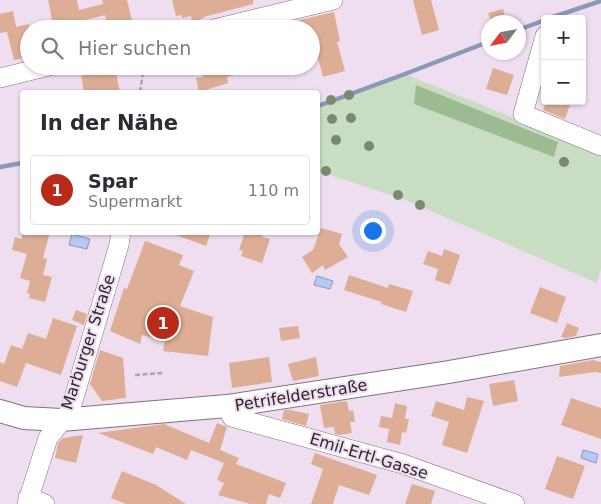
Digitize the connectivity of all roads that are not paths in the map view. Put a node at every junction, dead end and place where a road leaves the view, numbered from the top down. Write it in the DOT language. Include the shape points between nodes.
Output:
graph roads {
  1 [pos="333,0"];
  2 [pos="251,20"];
  3 [pos="541,50"];
  4 [pos="20,73"];
  5 [pos="0,78"];
  6 [pos="601,146"];
  7 [pos="121,235"];
  8 [pos="601,345"];
  9 [pos="227,406"];
  10 [pos="0,411"];
  11 [pos="61,420"];
  12 [pos="33,502"];
  13 [pos="515,504"];
  1 -- 2 [label="street"];
  3 -- 6 [label="street" via="523,114"];
  4 -- 5 [label="street"];
  7 -- 11 [label="street, Marburger Straße" via="70,411"];
  8 -- 9 [label="main road, Petrifelderstraße"];
  9 -- 11 [label="main road, Petrifelderstraße"];
  9 -- 13 [label="street, Emil-Ertl-Gasse" via="232,417 403,464"];
  10 -- 11 [label="main road, Petrifelderstraße" via="24,418"];
  11 -- 12 [label="street, Marburger Straße" via="48,438"];
}
